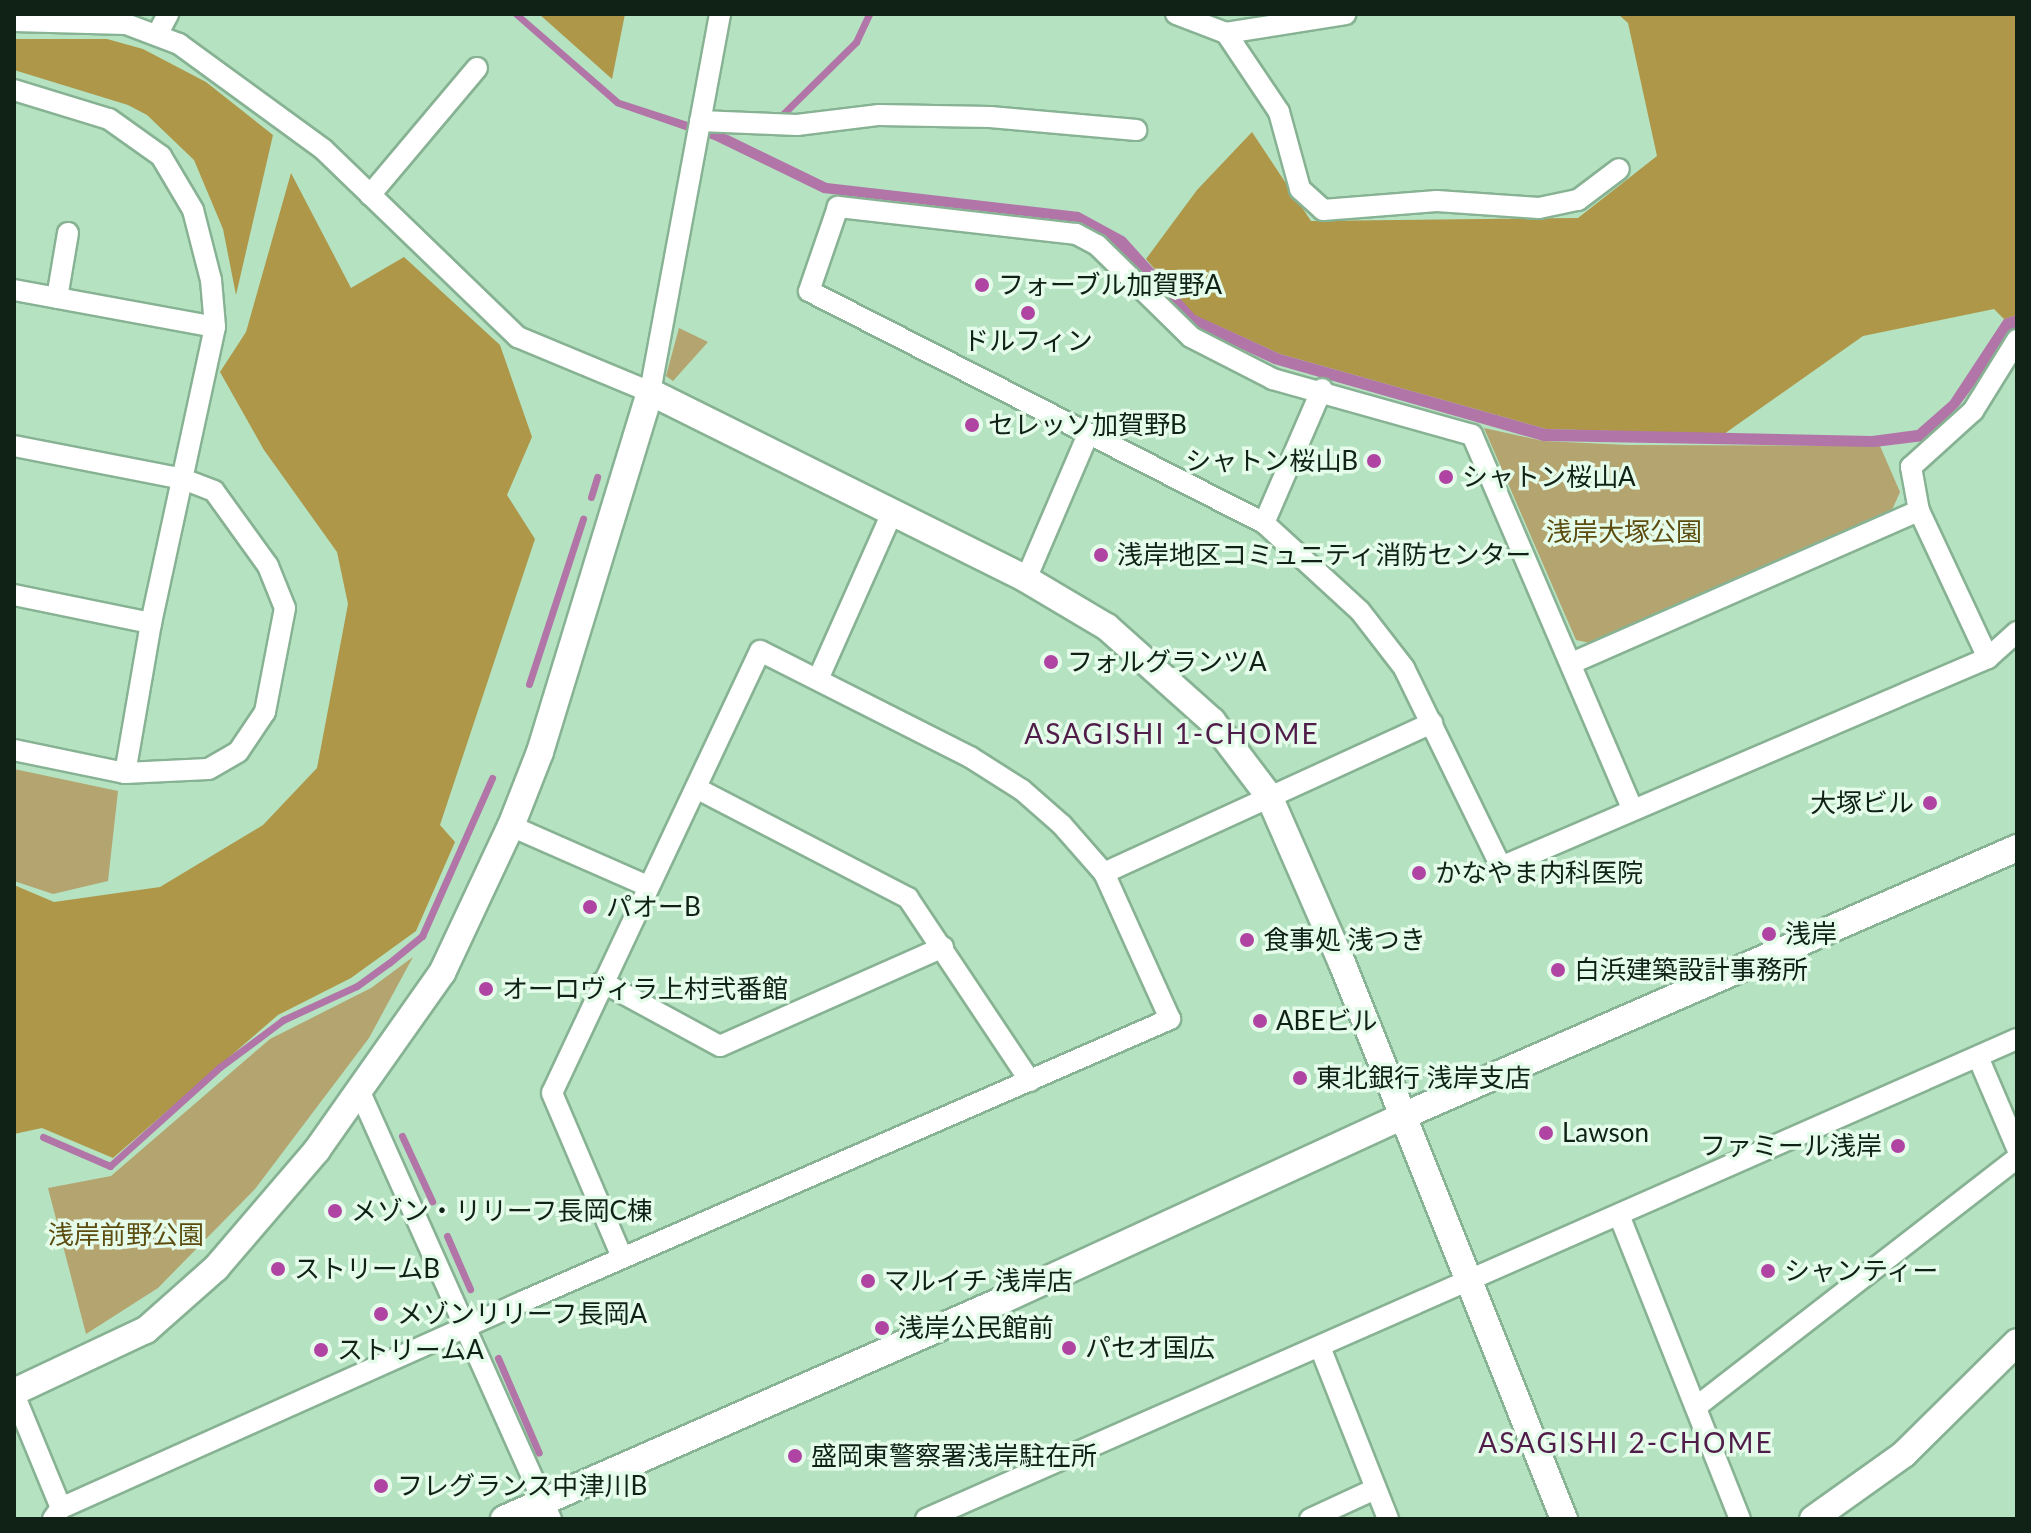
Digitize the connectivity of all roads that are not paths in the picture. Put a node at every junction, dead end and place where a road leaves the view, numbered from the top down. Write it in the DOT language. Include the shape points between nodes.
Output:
graph roads {
  1 [pos="168,14"];
  2 [pos="720,14"];
  3 [pos="1176,14"];
  4 [pos="1346,14"];
  5 [pos="1294,19"];
  6 [pos="14,21"];
  7 [pos="1226,33"];
  8 [pos="157,35"];
  9 [pos="477,68"];
  10 [pos="14,90"];
  11 [pos="700,121"];
  12 [pos="1136,130"];
  13 [pos="1619,169"];
  14 [pos="370,195"];
  15 [pos="68,233"];
  16 [pos="14,290"];
  17 [pos="57,298"];
  18 [pos="215,327"];
  19 [pos="2017,340"];
  20 [pos="1322,389"];
  21 [pos="650,392"];
  22 [pos="1088,434"];
  23 [pos="14,446"];
  24 [pos="183,479"];
  25 [pos="1919,511"];
  26 [pos="892,513"];
  27 [pos="1264,523"];
  28 [pos="1026,579"];
  29 [pos="14,595"];
  30 [pos="151,623"];
  31 [pos="2017,632"];
  32 [pos="1988,658"];
  33 [pos="1572,663"];
  34 [pos="819,677"];
  35 [pos="1432,723"];
  36 [pos="14,750"];
  37 [pos="125,773"];
  38 [pos="696,788"];
  39 [pos="1269,796"];
  40 [pos="1632,808"];
  41 [pos="511,826"];
  42 [pos="2017,848"];
  43 [pos="1104,873"];
  44 [pos="648,886"];
  45 [pos="943,947"];
  46 [pos="602,982"];
  47 [pos="2017,1039"];
  48 [pos="1978,1057"];
  49 [pos="1030,1081"];
  50 [pos="359,1090"];
  51 [pos="1403,1116"];
  52 [pos="2017,1148"];
  53 [pos="2017,1158"];
  54 [pos="1619,1215"];
  55 [pos="622,1257"];
  56 [pos="1470,1280"];
  57 [pos="464,1327"];
  58 [pos="2017,1342"];
  59 [pos="1320,1347"];
  60 [pos="14,1393"];
  61 [pos="1696,1407"];
  62 [pos="1375,1489"];
  63 [pos="547,1510"];
  64 [pos="57,1514"];
  65 [pos="504,1519"];
  66 [pos="926,1519"];
  67 [pos="1310,1519"];
  68 [pos="1388,1519"];
  69 [pos="1564,1519"];
  70 [pos="1740,1519"];
  71 [pos="1813,1519"];
  1 -- 8 [label="street"];
  2 -- 11 [label="street"];
  3 -- 7 [label="street"];
  4 -- 5 [label="street"];
  5 -- 7 [label="street"];
  6 -- 8 [label="street" via="78,19 126,24"];
  7 -- 13 [label="street" via="1279,112 1300,189 1323,210 1437,201 1539,208 1578,200"];
  8 -- 14 [label="street" via="179,44 289,121"];
  9 -- 14 [label="street"];
  10 -- 18 [label="street" via="109,119 161,156 193,210 211,280"];
  11 -- 12 [label="street" via="797,125 879,115 990,117"];
  11 -- 21 [label="street"];
  14 -- 21 [label="street" via="518,337"];
  15 -- 17 [label="street"];
  16 -- 17 [label="street"];
  17 -- 18 [label="street"];
  18 -- 24 [label="street"];
  19 -- 25 [label="street" via="1973,411 1911,467"];
  20 -- 22 [label="street" via="1273,379 1191,337 1097,245 1076,234 838,207 809,291"];
  20 -- 27 [label="street"];
  20 -- 33 [label="street" via="1472,435"];
  21 -- 26 [label="street"];
  21 -- 41 [label="street" via="560,690"];
  22 -- 27 [label="street"];
  22 -- 28 [label="street"];
  23 -- 24 [label="street"];
  24 -- 30 [label="street"];
  24 -- 37 [label="street" via="214,491 268,566 285,608 265,712 238,752 208,769"];
  25 -- 32 [label="street"];
  25 -- 33 [label="street"];
  26 -- 28 [label="street"];
  26 -- 34 [label="street"];
  27 -- 35 [label="street" via="1360,611 1404,668"];
  28 -- 39 [label="street" via="1107,627 1161,672 1212,721"];
  29 -- 30 [label="street"];
  30 -- 37 [label="street"];
  31 -- 32 [label="street"];
  32 -- 40 [label="street"];
  33 -- 40 [label="street"];
  34 -- 38 [label="street" via="760,651"];
  34 -- 43 [label="street" via="1022,790"];
  35 -- 39 [label="street"];
  35 -- 40 [label="street" via="1501,867"];
  36 -- 37 [label="street"];
  38 -- 44 [label="street"];
  38 -- 45 [label="street" via="908,898"];
  39 -- 43 [label="street"];
  39 -- 51 [label="street"];
  41 -- 44 [label="street"];
  41 -- 50 [label="street" via="442,973"];
  42 -- 51 [label="street"];
  43 -- 49 [label="street" via="1170,1019"];
  44 -- 46 [label="street"];
  45 -- 46 [label="street" via="720,1046"];
  45 -- 49 [label="street"];
  46 -- 55 [label="street" via="552,1093"];
  47 -- 48 [label="street"];
  48 -- 52 [label="street"];
  48 -- 54 [label="street"];
  49 -- 55 [label="street"];
  50 -- 57 [label="street"];
  50 -- 60 [label="street" via="317,1150 216,1268 177,1304 146,1330 106,1352"];
  51 -- 56 [label="street"];
  51 -- 63 [label="street"];
  53 -- 61 [label="street"];
  54 -- 56 [label="street"];
  54 -- 61 [label="street"];
  55 -- 57 [label="street"];
  56 -- 59 [label="street"];
  56 -- 69 [label="street"];
  57 -- 63 [label="street"];
  57 -- 64 [label="street"];
  58 -- 71 [label="street" via="1904,1454"];
  59 -- 62 [label="street"];
  59 -- 66 [label="street"];
  60 -- 64 [label="street"];
  61 -- 70 [label="street"];
  62 -- 67 [label="street"];
  62 -- 68 [label="street"];
  63 -- 65 [label="street"];
}
